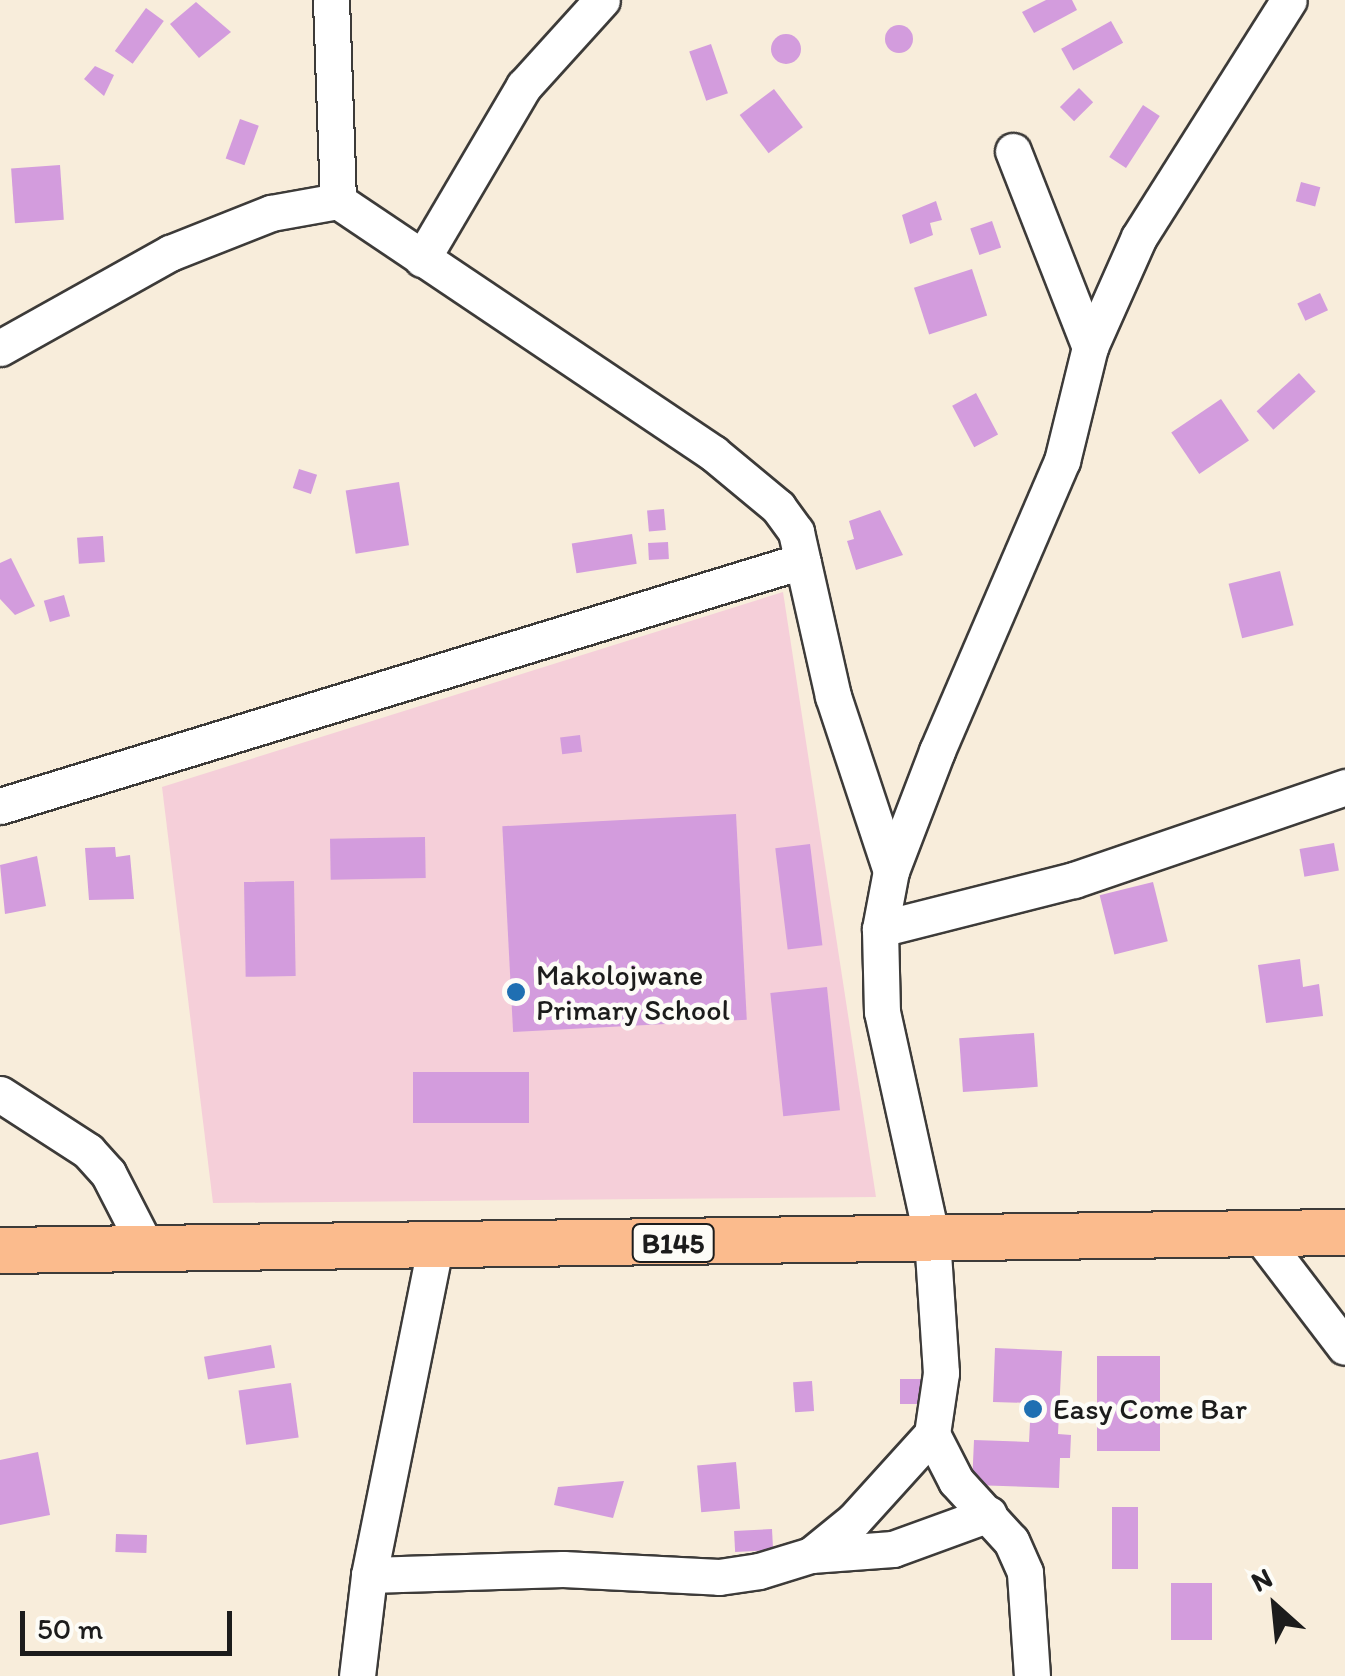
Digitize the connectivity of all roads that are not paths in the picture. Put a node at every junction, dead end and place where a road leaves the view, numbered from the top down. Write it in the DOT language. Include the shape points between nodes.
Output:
graph roads {
  1 [pos="331,0"];
  2 [pos="602,0"];
  3 [pos="1289,0"];
  4 [pos="1013,151"];
  5 [pos="338,201"];
  6 [pos="422,259"];
  7 [pos="1090,347"];
  8 [pos="0,348"];
  9 [pos="802,561"];
  10 [pos="1345,787"];
  11 [pos="0,806"];
  12 [pos="891,871"];
  13 [pos="880,929"];
  14 [pos="0,1094"];
  15 [pos="1345,1232"];
  16 [pos="1258,1234"];
  17 [pos="932,1239"];
  18 [pos="435,1247"];
  19 [pos="147,1248"];
  20 [pos="0,1250"];
  21 [pos="1345,1346"];
  22 [pos="932,1434"];
  23 [pos="989,1514"];
  24 [pos="810,1555"];
  25 [pos="369,1576"];
  26 [pos="356,1676"];
  27 [pos="1032,1676"];
  1 -- 5 [label="street"];
  2 -- 6 [label="street" via="524,86"];
  3 -- 7 [label="street" via="1149,220"];
  4 -- 7 [label="street"];
  5 -- 6 [label="street"];
  5 -- 8 [label="street" via="271,213 170,252"];
  6 -- 9 [label="street" via="713,453 778,506 796,532"];
  7 -- 12 [label="street" via="1062,461"];
  9 -- 11 [label="street"];
  9 -- 12 [label="street" via="838,713"];
  10 -- 13 [label="street" via="1074,880"];
  12 -- 13 [label="street"];
  13 -- 17 [label="street" via="882,1012"];
  14 -- 19 [label="street" via="88,1151 108,1173"];
  15 -- 16 [label="main road, B145"];
  16 -- 17 [label="main road, B145"];
  16 -- 21 [label="street"];
  17 -- 18 [label="main road, B145"];
  17 -- 22 [label="street" via="941,1372"];
  18 -- 19 [label="main road, B145"];
  18 -- 25 [label="street"];
  19 -- 20 [label="main road, B145"];
  22 -- 23 [label="street" via="956,1481"];
  22 -- 24 [label="street" via="854,1520"];
  23 -- 24 [label="street" via="893,1548"];
  23 -- 27 [label="street" via="1025,1572"];
  24 -- 25 [label="street" via="719,1577 563,1569"];
  25 -- 26 [label="street"];
}
